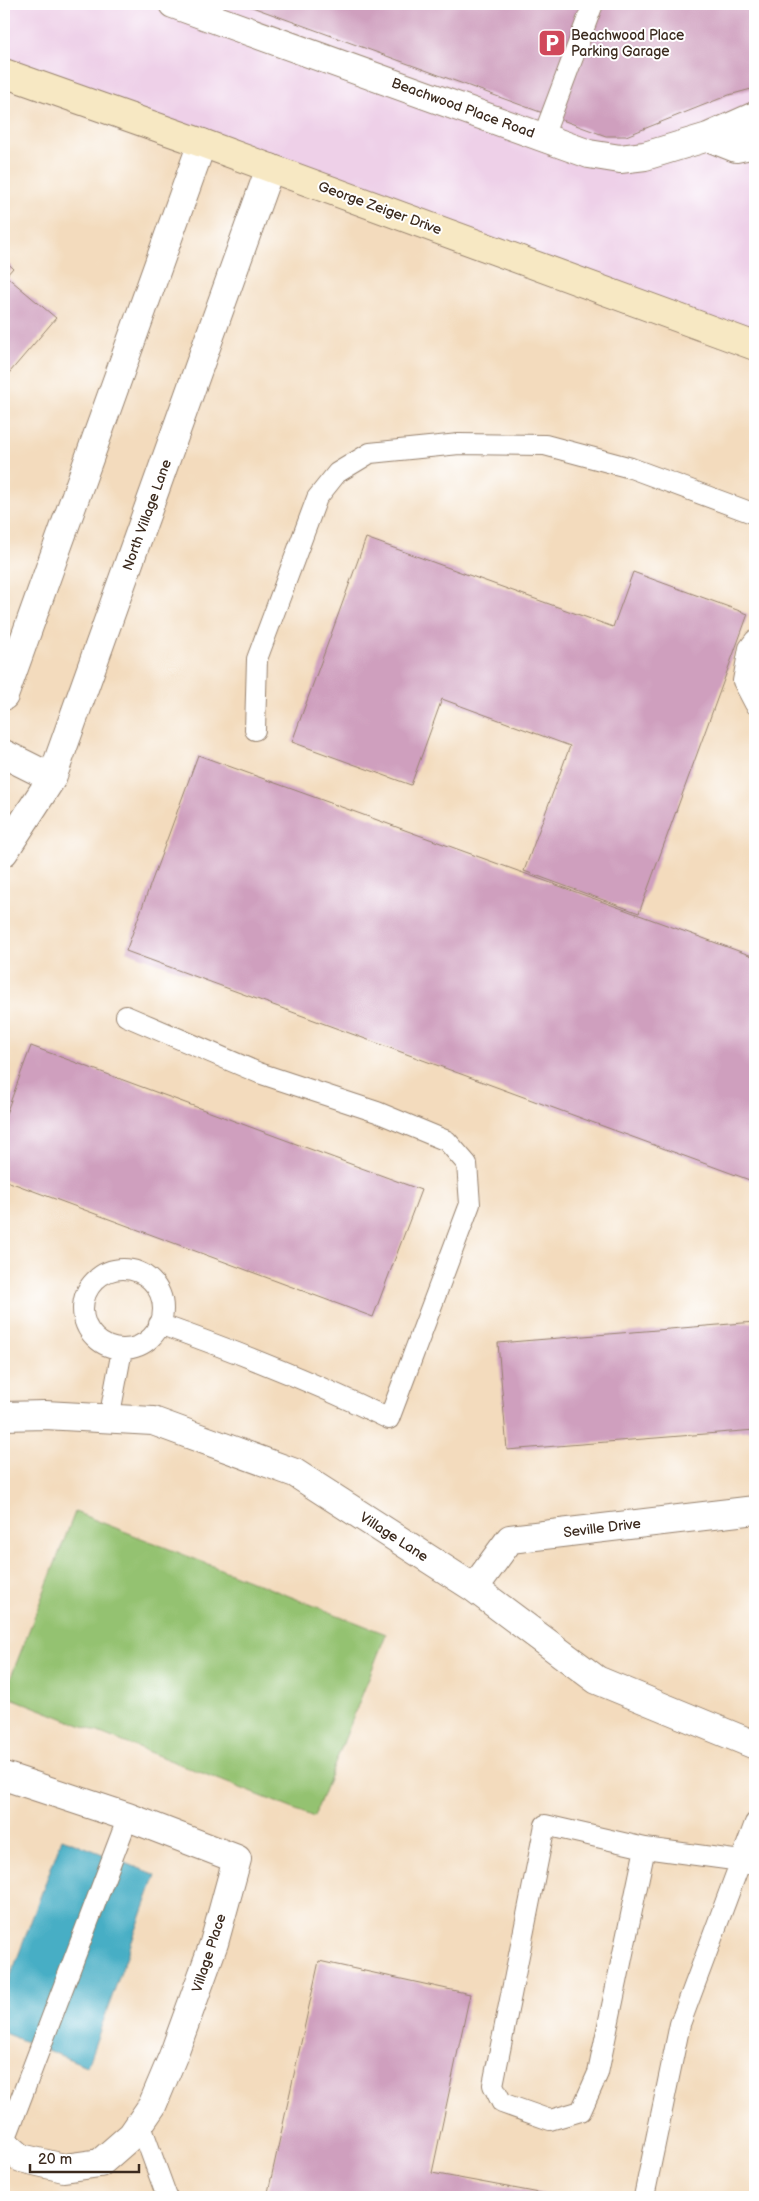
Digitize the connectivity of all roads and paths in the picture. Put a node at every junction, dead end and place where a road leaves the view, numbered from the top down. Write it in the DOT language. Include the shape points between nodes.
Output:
graph roads {
  1 [pos="173,4"];
  2 [pos="593,4"];
  3 [pos="4,73"];
  4 [pos="755,116"];
  5 [pos="544,137"];
  6 [pos="708,138"];
  7 [pos="202,143"];
  8 [pos="755,144"];
  9 [pos="270,168"];
  10 [pos="755,346"];
  11 [pos="755,514"];
  12 [pos="755,640"];
  13 [pos="4,696"];
  14 [pos="755,704"];
  15 [pos="255,730"];
  16 [pos="4,754"];
  17 [pos="52,778"];
  18 [pos="4,852"];
  19 [pos="126,1016"];
  20 [pos="159,1324"];
  21 [pos="122,1350"];
  22 [pos="4,1416"];
  23 [pos="109,1419"];
  24 [pos="755,1510"];
  25 [pos="474,1588"];
  26 [pos="755,1745"];
  27 [pos="4,1776"];
  28 [pos="128,1816"];
  29 [pos="755,1823"];
  30 [pos="645,1848"];
  31 [pos="748,1863"];
  32 [pos="140,2123"];
  33 [pos="4,2143"];
  34 [pos="167,2197"];
  35 [pos="644,2197"];
  1 -- 5 [label="street, Beachwood Place Road"];
  2 -- 5 [label="lane"];
  3 -- 7 [label="street, George Zeiger Drive"];
  4 -- 6 [label="street, Beachwood Place Road"];
  5 -- 6 [label="street, Beachwood Place Road" via="590,154 620,159 645,156"];
  6 -- 8 [label="street" via="736,148"];
  7 -- 9 [label="street, George Zeiger Drive"];
  7 -- 13 [label="street"];
  9 -- 10 [label="street, George Zeiger Drive"];
  9 -- 17 [label="street, North Village Lane"];
  11 -- 15 [label="lane" via="631,468 545,445 459,444 370,453 337,474 317,498 257,659"];
  12 -- 14 [label="lane" via="749,648 743,681"];
  16 -- 17 [label="street"];
  17 -- 18 [label="street, North Village Lane"];
  19 -- 20 [label="lane" via="259,1073 377,1112 447,1141 467,1164 470,1204 389,1419 329,1389"];
  20 -- 21 [label="lane" via="155,1335 136,1348"];
  20 -- 21 [label="lane" via="164,1312 162,1296 151,1279 130,1269 109,1271 101,1276 93,1282 84,1299 86,1325 95,1337"];
  21 -- 23 [label="lane"];
  22 -- 23 [label="street, Village Lane"];
  23 -- 25 [label="street, Village Lane" via="153,1422 295,1473"];
  24 -- 25 [label="street, Seville Drive" via="510,1539"];
  25 -- 26 [label="street, Village Lane" via="597,1680"];
  27 -- 28 [label="street, Village Place"];
  28 -- 32 [label="street, Village Place" via="237,1859 214,1943 176,2047 152,2106"];
  28 -- 33 [label="lane"];
  29 -- 31 [label="lane"];
  30 -- 30 [label="lane" via="545,1825 493,2085 502,2104 550,2120 581,2111 598,2073"];
  30 -- 31 [label="lane"];
  31 -- 35 [label="lane" via="680,2024"];
  32 -- 33 [label="street, Village Place" via="132,2135 100,2163 64,2168 21,2158"];
  32 -- 34 [label="lane"];
}
